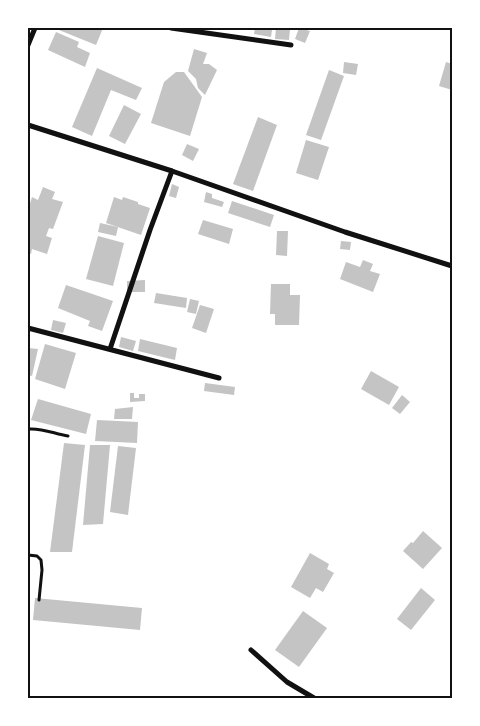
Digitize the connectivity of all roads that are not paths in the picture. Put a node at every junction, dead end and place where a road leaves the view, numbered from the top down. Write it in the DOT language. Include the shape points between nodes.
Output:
graph roads {
  1 [pos="35,28"];
  2 [pos="171,28"];
  3 [pos="28,45"];
  4 [pos="291,45"];
  5 [pos="28,125"];
  6 [pos="172,172"];
  7 [pos="452,266"];
  8 [pos="28,328"];
  9 [pos="110,349"];
  10 [pos="219,378"];
  11 [pos="28,431"];
  12 [pos="68,436"];
  13 [pos="28,555"];
  14 [pos="39,600"];
  15 [pos="251,650"];
  16 [pos="314,698"];
  1 -- 3 [label="street"];
  2 -- 4 [label="street"];
  5 -- 6 [label="street"];
  6 -- 7 [label="street"];
  6 -- 9 [label="street"];
  8 -- 9 [label="street"];
  9 -- 10 [label="street"];
  11 -- 12 [label="lane" via="39,428"];
  13 -- 14 [label="lane" via="41,560"];
  15 -- 16 [label="street" via="287,682"];
}
